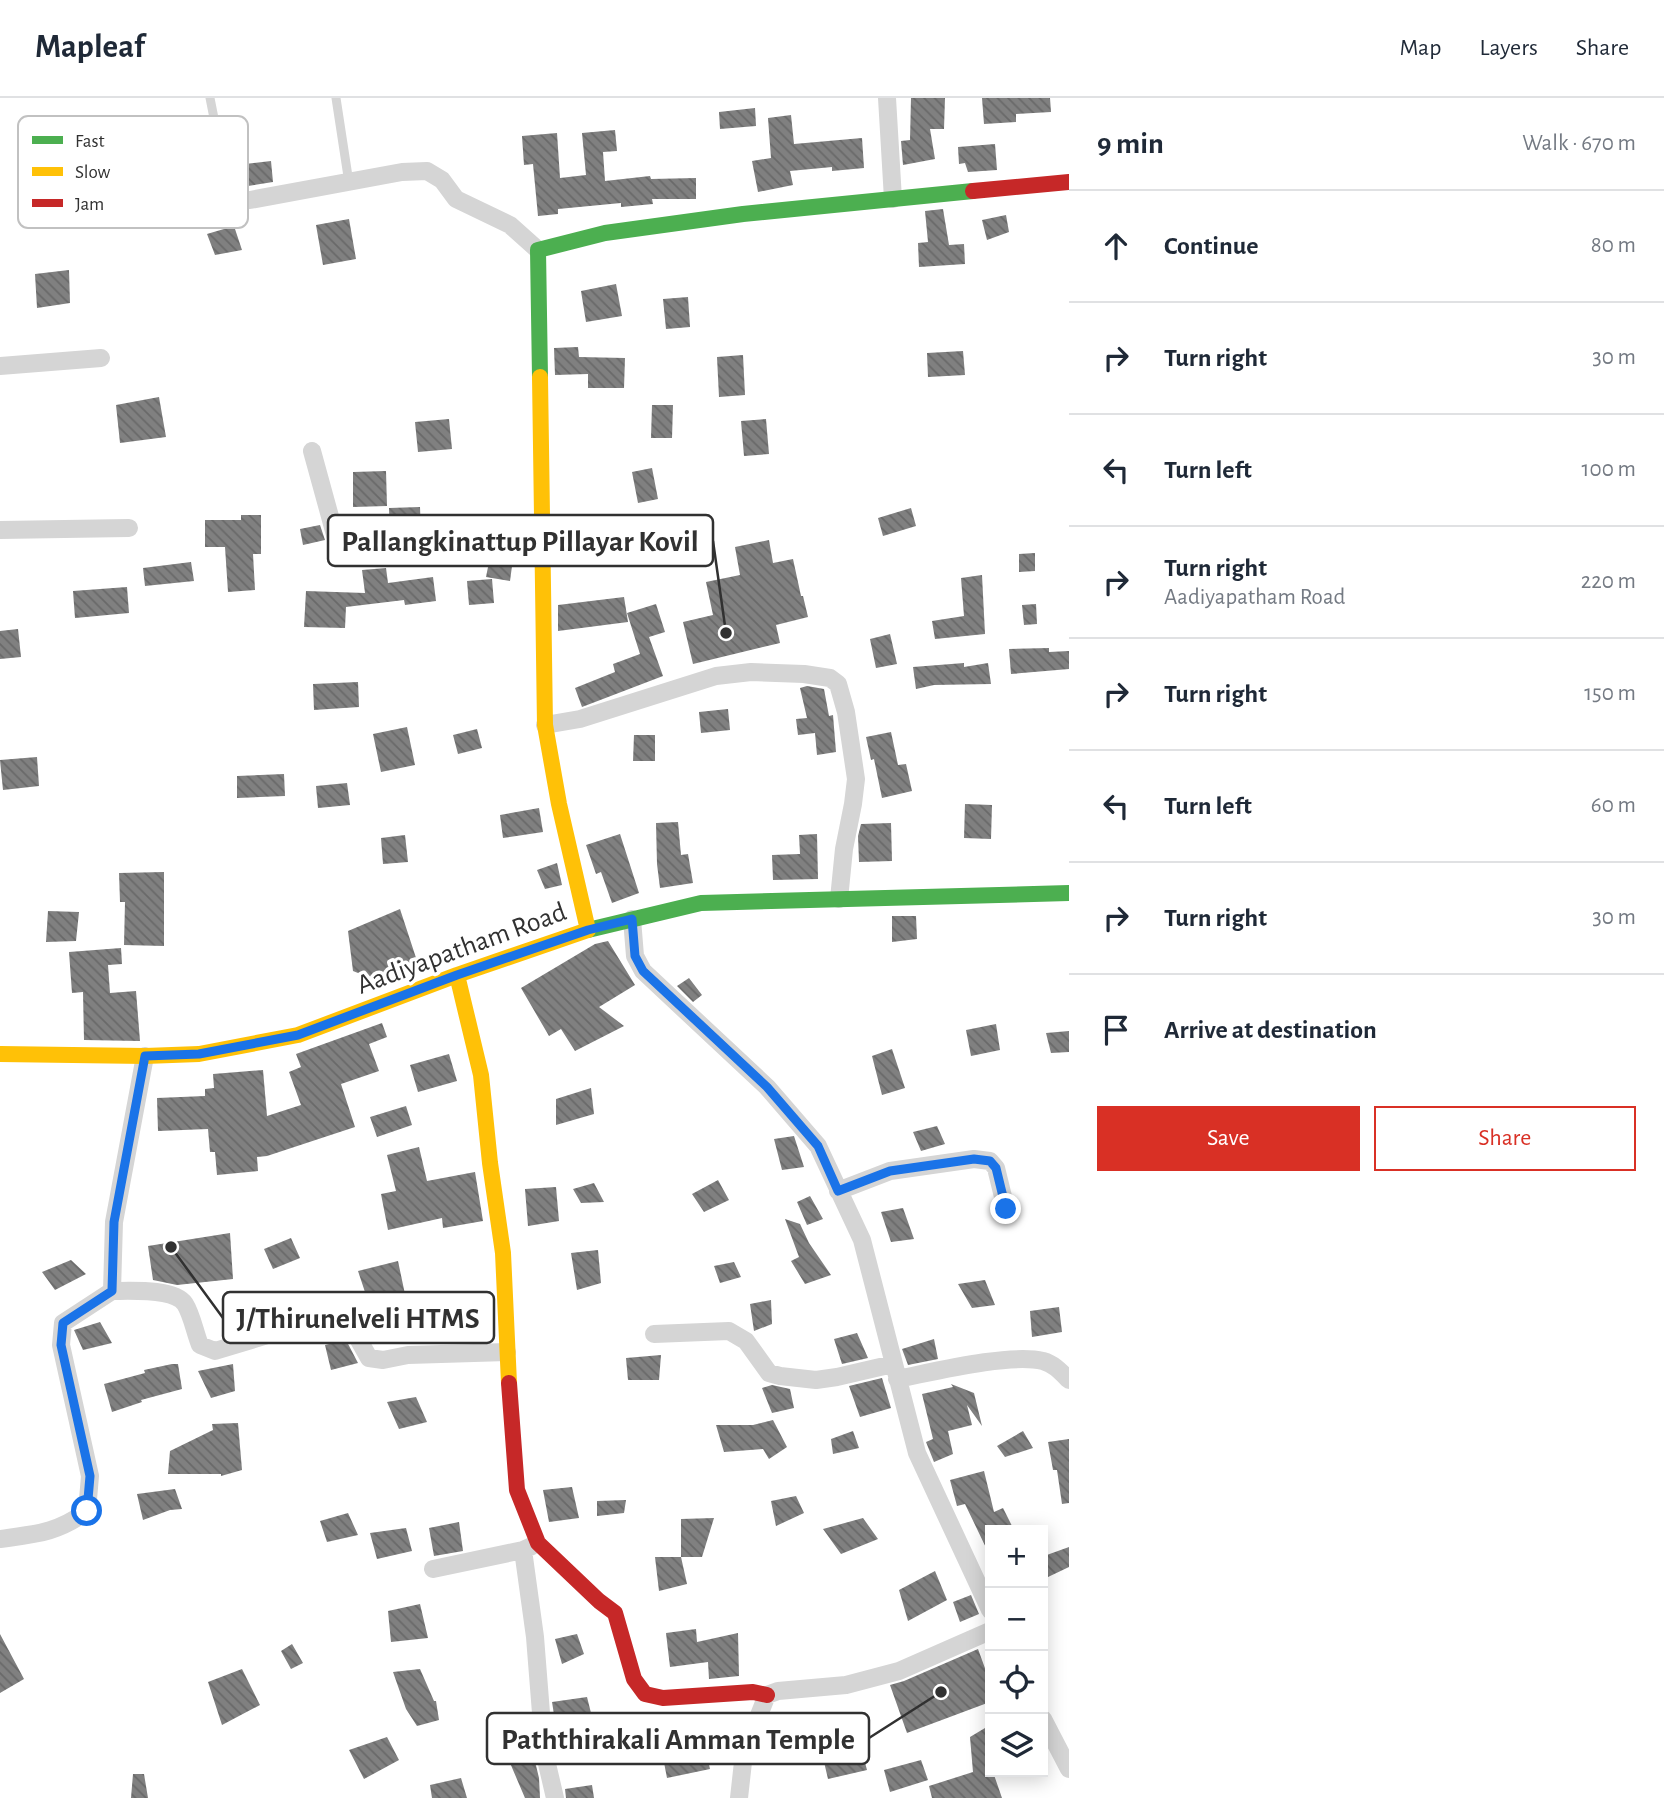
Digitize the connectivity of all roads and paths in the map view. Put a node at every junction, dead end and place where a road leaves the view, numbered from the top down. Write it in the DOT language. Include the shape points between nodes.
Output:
graph roads {
  1 [pos="209,98"];
  2 [pos="336,98"];
  3 [pos="887,98"];
  4 [pos="213,116"];
  5 [pos="1069,182"];
  6 [pos="349,183"];
  7 [pos="248,200"];
  8 [pos="894,200"];
  9 [pos="538,250"];
  10 [pos="101,358"];
  11 [pos="0,366"];
  12 [pos="312,452"];
  13 [pos="129,527"];
  14 [pos="0,530"];
  15 [pos="543,546"];
  16 [pos="545,725"];
  17 [pos="1069,893"];
  18 [pos="839,899"];
  19 [pos="632,919"];
  20 [pos="588,930"];
  21 [pos="457,975"];
  22 [pos="0,1054"];
  23 [pos="145,1056"];
  24 [pos="838,1191"];
  25 [pos="1006,1209"];
  26 [pos="112,1291"];
  27 [pos="654,1334"];
  28 [pos="507,1352"];
  29 [pos="895,1371"];
  30 [pos="1069,1380"];
  31 [pos="0,1539"];
  32 [pos="531,1547"];
  33 [pos="433,1569"];
  34 [pos="985,1599"];
  35 [pos="985,1633"];
  36 [pos="767,1695"];
  37 [pos="1048,1729"];
  38 [pos="1069,1769"];
  39 [pos="555,1798"];
  40 [pos="739,1798"];
  1 -- 4 [label="lane"];
  2 -- 6 [label="lane"];
  3 -- 8 [label="street"];
  5 -- 8 [label="street"];
  6 -- 7 [label="street"];
  6 -- 9 [label="street" via="428,171 442,180 456,199 510,225"];
  8 -- 9 [label="street" via="605,233"];
  9 -- 15 [label="street"];
  10 -- 11 [label="street"];
  12 -- 15 [label="street" via="337,542 372,558"];
  13 -- 14 [label="street"];
  15 -- 16 [label="street"];
  16 -- 18 [label="street" via="580,719 716,676 751,672 830,678 838,684 846,712 856,779"];
  16 -- 20 [label="street"];
  17 -- 18 [label="street, Aadiyapatham Road"];
  18 -- 19 [label="street, Aadiyapatham Road" via="701,903"];
  19 -- 20 [label="street, Aadiyapatham Road"];
  19 -- 24 [label="street" via="635,956 643,971 767,1087 818,1146"];
  20 -- 21 [label="street, Aadiyapatham Road"];
  21 -- 23 [label="street, Aadiyapatham Road" via="298,1035 199,1054"];
  21 -- 28 [label="street" via="481,1075 503,1253"];
  22 -- 23 [label="street, Aadiyapatham Road"];
  23 -- 26 [label="street" via="114,1222"];
  24 -- 25 [label="street" via="890,1171 974,1159 990,1161 996,1168"];
  24 -- 29 [label="street" via="862,1240"];
  26 -- 28 [label="street" via="175,1295 186,1305 200,1345 215,1351 339,1318 351,1326 369,1358"];
  26 -- 31 [label="street" via="63,1323 61,1345 90,1476 87,1511 44,1533"];
  27 -- 29 [label="street" via="729,1331 746,1341 769,1373 780,1376 827,1379"];
  28 -- 32 [label="street" via="517,1490"];
  29 -- 30 [label="street" via="1042,1361"];
  29 -- 34 [label="street" via="917,1452"];
  32 -- 33 [label="street"];
  32 -- 36 [label="street" via="615,1613 634,1679 645,1695"];
  32 -- 39 [label="street" via="544,1751"];
  35 -- 36 [label="street" via="899,1671 846,1685"];
  36 -- 40 [label="street" via="744,1753"];
  37 -- 38 [label="street"];
}
